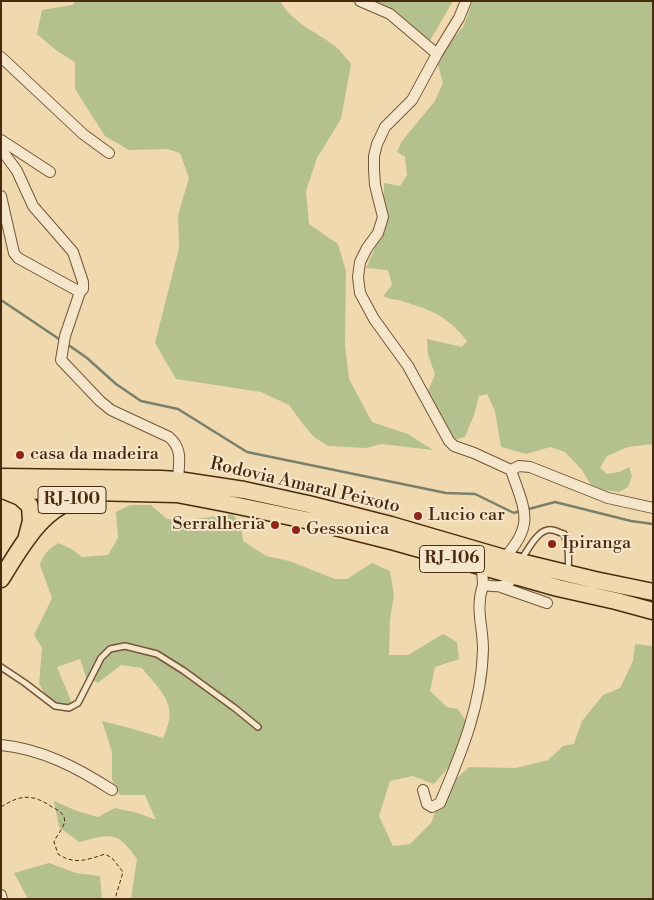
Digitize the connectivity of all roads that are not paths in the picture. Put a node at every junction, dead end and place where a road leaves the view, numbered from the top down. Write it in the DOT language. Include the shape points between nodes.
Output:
graph roads {
  1 [pos="360,1"];
  2 [pos="466,1"];
  3 [pos="437,54"];
  4 [pos="1,57"];
  5 [pos="1,140"];
  6 [pos="1,149"];
  7 [pos="109,153"];
  8 [pos="50,172"];
  9 [pos="1,196"];
  10 [pos="80,292"];
  11 [pos="511,470"];
  12 [pos="178,480"];
  13 [pos="2,486"];
  14 [pos="132,493"];
  15 [pos="653,508"];
  16 [pos="26,538"];
  17 [pos="513,566"];
  18 [pos="482,567"];
  19 [pos="568,574"];
  20 [pos="1,579"];
  21 [pos="483,585"];
  22 [pos="501,587"];
  23 [pos="653,592"];
  24 [pos="547,603"];
  25 [pos="653,611"];
  26 [pos="1,667"];
  27 [pos="258,727"];
  28 [pos="1,745"];
  29 [pos="112,790"];
  30 [pos="423,790"];
  1 -- 3 [label="street" via="390,14"];
  2 -- 3 [label="street"];
  3 -- 11 [label="street" via="412,100 386,127 377,144 375,185 383,218 378,233 360,262 360,293 374,319 408,366 449,441"];
  4 -- 7 [label="street" via="83,134"];
  5 -- 8 [label="street"];
  6 -- 10 [label="street" via="33,206 73,252 83,282"];
  9 -- 10 [label="street" via="14,253 18,258"];
  10 -- 12 [label="street" via="65,336 62,363 111,410 176,443"];
  11 -- 15 [label="street" via="519,466 530,467 608,498"];
  11 -- 17 [label="street" via="525,518 523,533 515,546"];
  12 -- 13 [label="main road, Rodovia Amaral Peixoto / RJ-106"];
  12 -- 17 [label="main road, Rodovia Amaral Peixoto / RJ-106" via="244,490 391,525"];
  13 -- 14 [label="main road, Rodovia Amaral Peixoto / RJ-106"];
  13 -- 16 [label="main road, RJ-100" via="30,506 31,521"];
  14 -- 16 [label="main road, RJ-100" via="70,500 40,522"];
  14 -- 18 [label="main road, Rodovia Amaral Peixoto / RJ-106" via="177,494 279,514"];
  16 -- 20 [label="main road, RJ-100"];
  17 -- 18 [label="main road, Rodovia Amaral Peixoto / RJ-106"];
  17 -- 19 [label="main road, Rodovia Amaral Peixoto / RJ-106"];
  17 -- 19 [label="lane" via="538,535 552,530 564,534 569,554"];
  17 -- 22 [label="street" via="509,583"];
  17 -- 25 [label="main road, Rodovia Amaral Peixoto / RJ-106"];
  18 -- 21 [label="street"];
  19 -- 23 [label="main road, Rodovia Amaral Peixoto / RJ-106"];
  21 -- 22 [label="street"];
  21 -- 30 [label="street" via="478,609 483,649 473,718 440,803 432,807 428,804"];
  22 -- 24 [label="street"];
  26 -- 27 [label="lane" via="55,706 70,708 78,703 101,658 110,649 125,646 157,654"];
  28 -- 29 [label="street" via="22,747 52,757 85,772"];
}
